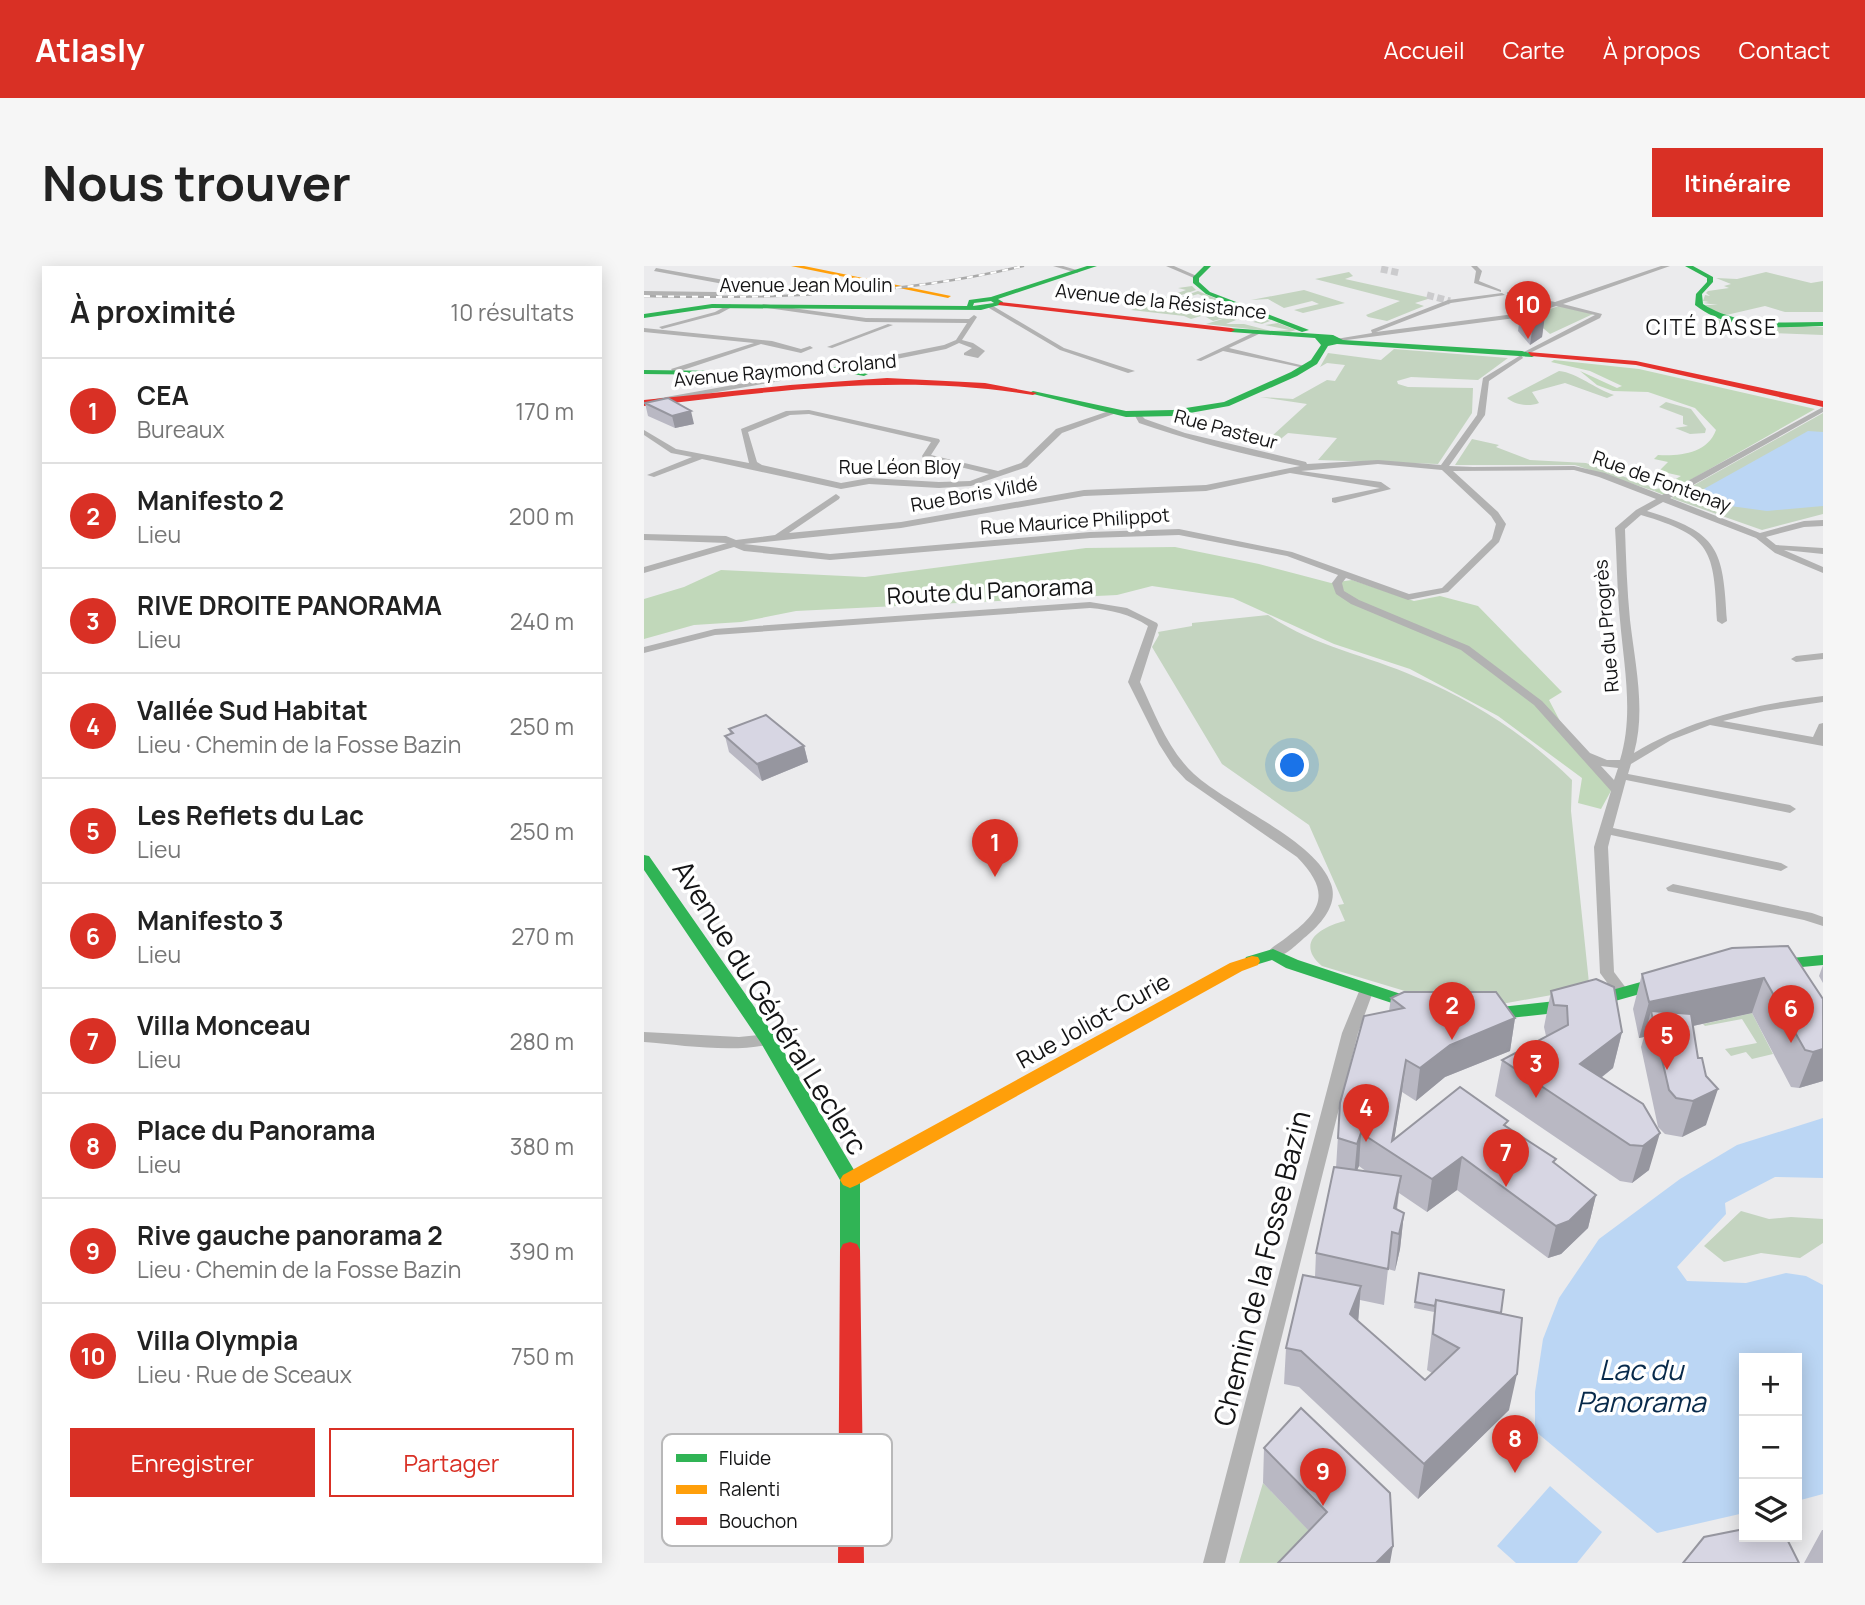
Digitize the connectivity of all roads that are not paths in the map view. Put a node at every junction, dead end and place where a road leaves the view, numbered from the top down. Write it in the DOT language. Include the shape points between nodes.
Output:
graph roads {
  1 [pos="684,266"];
  2 [pos="794,266"];
  3 [pos="1056,266"];
  4 [pos="1094,266"];
  5 [pos="1169,266"];
  6 [pos="1474,266"];
  7 [pos="1667,266"];
  8 [pos="1688,266"];
  9 [pos="656,270"];
  10 [pos="1077,271"];
  11 [pos="644,272"];
  12 [pos="1202,272"];
  13 [pos="644,293"];
  14 [pos="1506,295"];
  15 [pos="644,302"];
  16 [pos="1558,303"];
  17 [pos="712,306"];
  18 [pos="730,306"];
  19 [pos="764,306"];
  20 [pos="983,306"];
  21 [pos="1513,306"];
  22 [pos="1523,315"];
  23 [pos="892,321"];
  24 [pos="902,321"];
  25 [pos="1823,324"];
  26 [pos="1535,325"];
  27 [pos="646,327"];
  28 [pos="873,330"];
  29 [pos="1257,333"];
  30 [pos="888,334"];
  31 [pos="1365,334"];
  32 [pos="854,340"];
  33 [pos="1329,340"];
  34 [pos="958,341"];
  35 [pos="758,343"];
  36 [pos="810,348"];
  37 [pos="976,348"];
  38 [pos="1222,349"];
  39 [pos="841,350"];
  40 [pos="1525,355"];
  41 [pos="1199,360"];
  42 [pos="1307,368"];
  43 [pos="836,369"];
  44 [pos="1131,371"];
  45 [pos="644,372"];
  46 [pos="674,372"];
  47 [pos="806,374"];
  48 [pos="886,380"];
  49 [pos="687,394"];
  50 [pos="671,401"];
  51 [pos="644,403"];
  52 [pos="1823,407"];
  53 [pos="1115,412"];
  54 [pos="1138,414"];
  55 [pos="644,432"];
  56 [pos="699,457"];
  57 [pos="1311,466"];
  58 [pos="759,467"];
  59 [pos="1444,467"];
  60 [pos="1289,471"];
  61 [pos="999,474"];
  62 [pos="651,475"];
  63 [pos="836,497"];
  64 [pos="1335,500"];
  65 [pos="1662,500"];
  66 [pos="1639,512"];
  67 [pos="1823,523"];
  68 [pos="1759,536"];
  69 [pos="644,537"];
  70 [pos="775,539"];
  71 [pos="737,544"];
  72 [pos="1767,545"];
  73 [pos="1823,551"];
  74 [pos="644,570"];
  75 [pos="1823,570"];
  76 [pos="1344,574"];
  77 [pos="1722,621"];
  78 [pos="644,650"];
  79 [pos="1823,656"];
  80 [pos="1796,659"];
  81 [pos="1823,699"];
  82 [pos="1709,722"];
  83 [pos="1823,726"];
  84 [pos="1662,741"];
  85 [pos="1820,742"];
  86 [pos="1631,743"];
  87 [pos="1648,748"];
  88 [pos="1580,750"];
  89 [pos="1592,764"];
  90 [pos="1624,770"];
  91 [pos="1618,791"];
  92 [pos="1790,809"];
  93 [pos="1606,830"];
  94 [pos="644,859"];
  95 [pos="1781,867"];
  96 [pos="1673,888"];
  97 [pos="1823,922"];
  98 [pos="1273,954"];
  99 [pos="1823,960"];
  100 [pos="1758,966"];
  101 [pos="1675,978"];
  102 [pos="1367,989"];
  103 [pos="1622,992"];
  104 [pos="1433,1010"];
  105 [pos="1467,1015"];
  106 [pos="644,1037"];
  107 [pos="768,1039"];
  108 [pos="850,1180"];
  109 [pos="851,1434"];
  110 [pos="1214,1563"];
  1 -- 9 [label="street"];
  2 -- 20 [label="main road"];
  3 -- 10 [label="street"];
  4 -- 10 [label="main road"];
  5 -- 12 [label="street"];
  6 -- 14 [label="street" via="1479,271 1476,282"];
  7 -- 16 [label="street"];
  8 -- 25 [label="main road" via="1710,277 1698,302 1714,315 1748,322"];
  9 -- 11 [label="street"];
  9 -- 13 [label="street" via="741,285 717,295"];
  10 -- 20 [label="main road"];
  12 -- 33 [label="main road" via="1196,283 1208,293"];
  14 -- 16 [label="street"];
  14 -- 31 [label="street" via="1450,301"];
  15 -- 17 [label="street"];
  16 -- 22 [label="street"];
  16 -- 40 [label="street" via="1599,314 1551,336"];
  17 -- 18 [label="main road, Avenue Jean Moulin"];
  17 -- 27 [label="main road, Avenue Jean Moulin"];
  18 -- 19 [label="main road, Avenue Jean Moulin"];
  18 -- 27 [label="street" via="717,313"];
  19 -- 20 [label="main road, Avenue Jean Moulin"];
  19 -- 23 [label="street"];
  20 -- 24 [label="street"];
  20 -- 29 [label="main road, Avenue de la Résistance"];
  20 -- 34 [label="street"];
  20 -- 44 [label="street" via="1079,355"];
  21 -- 22 [label="street"];
  22 -- 26 [label="street"];
  22 -- 31 [label="street"];
  23 -- 24 [label="street"];
  23 -- 32 [label="street" via="828,344"];
  24 -- 28 [label="street"];
  27 -- 35 [label="street"];
  28 -- 30 [label="street"];
  28 -- 32 [label="street" via="851,337"];
  29 -- 33 [label="main road, Avenue de la Résistance"];
  29 -- 38 [label="street"];
  31 -- 33 [label="street"];
  32 -- 39 [label="street" via="864,343"];
  33 -- 40 [label="main road, Avenue de la Résistance"];
  33 -- 42 [label="main road, Avenue Raymond Croland"];
  34 -- 37 [label="street"];
  34 -- 43 [label="street" via="936,350"];
  35 -- 36 [label="street" via="801,351"];
  35 -- 46 [label="street"];
  38 -- 41 [label="street"];
  38 -- 42 [label="street"];
  40 -- 52 [label="main road, Avenue de la Résistance" via="1645,367"];
  40 -- 59 [label="street" via="1486,380 1483,407 1475,424"];
  42 -- 54 [label="main road, Avenue Raymond Croland" via="1226,404"];
  43 -- 47 [label="main road"];
  43 -- 48 [label="main road"];
  45 -- 46 [label="main road"];
  46 -- 47 [label="main road"];
  47 -- 49 [label="street"];
  48 -- 50 [label="main road, Avenue Raymond Croland"];
  48 -- 53 [label="main road, Avenue Raymond Croland" via="1028,392"];
  49 -- 50 [label="street"];
  49 -- 51 [label="street"];
  50 -- 51 [label="main road, Avenue Raymond Croland"];
  52 -- 65 [label="street, Rue du Progrès"];
  53 -- 54 [label="main road, Avenue Raymond Croland"];
  53 -- 61 [label="street" via="1059,431 1024,466"];
  54 -- 57 [label="street, Rue Pasteur" via="1142,421 1203,442"];
  55 -- 56 [label="street" via="674,451"];
  56 -- 58 [label="street"];
  56 -- 62 [label="street"];
  57 -- 59 [label="street, Rue de Fontenay" via="1378,463"];
  57 -- 60 [label="street, Rue Boris Vildé"];
  58 -- 61 [label="street, Rue Léon Bloy" via="841,486 869,481 960,484"];
  58 -- 61 [label="street, Rue Léon Bloy" via="753,463 744,431 799,411 936,441 926,456"];
  59 -- 65 [label="street, Rue de Fontenay" via="1574,468"];
  59 -- 76 [label="street, Rue Maurice Philippot" via="1495,514 1502,524 1496,540 1445,590 1408,597"];
  60 -- 64 [label="street" via="1387,489"];
  60 -- 70 [label="street, Rue Boris Vildé" via="1220,486 1084,492 901,525"];
  63 -- 70 [label="street"];
  65 -- 66 [label="street, Rue du Progrès"];
  65 -- 68 [label="street, Rue de Fontenay"];
  66 -- 77 [label="street" via="1708,541 1721,588"];
  66 -- 86 [label="street, Rue du Progrès" via="1618,535 1631,654"];
  67 -- 68 [label="street"];
  68 -- 72 [label="street"];
  69 -- 71 [label="street, Rue Boris Vildé" via="726,539"];
  70 -- 71 [label="street, Rue Boris Vildé"];
  71 -- 74 [label="street"];
  71 -- 76 [label="street, Rue Maurice Philippot" via="830,557 1179,532 1289,554"];
  72 -- 73 [label="street"];
  72 -- 75 [label="street"];
  76 -- 88 [label="street" via="1337,583 1340,592 1389,618 1465,648 1538,703"];
  78 -- 98 [label="street, Route du Panorama" via="715,632 1090,605 1118,607 1140,615 1153,625 1135,682 1177,764 1303,859 1325,885 1318,918"];
  79 -- 80 [label="street"];
  81 -- 82 [label="street"];
  82 -- 84 [label="street"];
  82 -- 85 [label="street"];
  83 -- 85 [label="street"];
  84 -- 86 [label="street"];
  84 -- 87 [label="street"];
  86 -- 87 [label="street"];
  86 -- 90 [label="street, Rue du Progrès"];
  87 -- 90 [label="street"];
  88 -- 89 [label="street"];
  88 -- 90 [label="street"];
  89 -- 90 [label="street"];
  89 -- 91 [label="street"];
  90 -- 91 [label="street, Rue du Progrès"];
  90 -- 92 [label="street"];
  91 -- 93 [label="street, Rue du Progrès"];
  93 -- 95 [label="street"];
  93 -- 103 [label="street, Rue du Progrès" via="1601,847 1607,973"];
  94 -- 107 [label="main road, Avenue du Général Leclerc"];
  96 -- 97 [label="street"];
  98 -- 102 [label="main road"];
  98 -- 108 [label="main road, Rue Joliot-Curie" via="1236,967"];
  99 -- 100 [label="main road"];
  101 -- 103 [label="main road"];
  102 -- 104 [label="main road"];
  102 -- 110 [label="street, Chemin de la Fosse Bazin" via="1349,1033"];
  103 -- 105 [label="main road" via="1583,1004"];
  106 -- 107 [label="street"];
  107 -- 108 [label="main road, Avenue du Général Leclerc"];
  108 -- 109 [label="main road, Avenue du Général Leclerc"];
}
